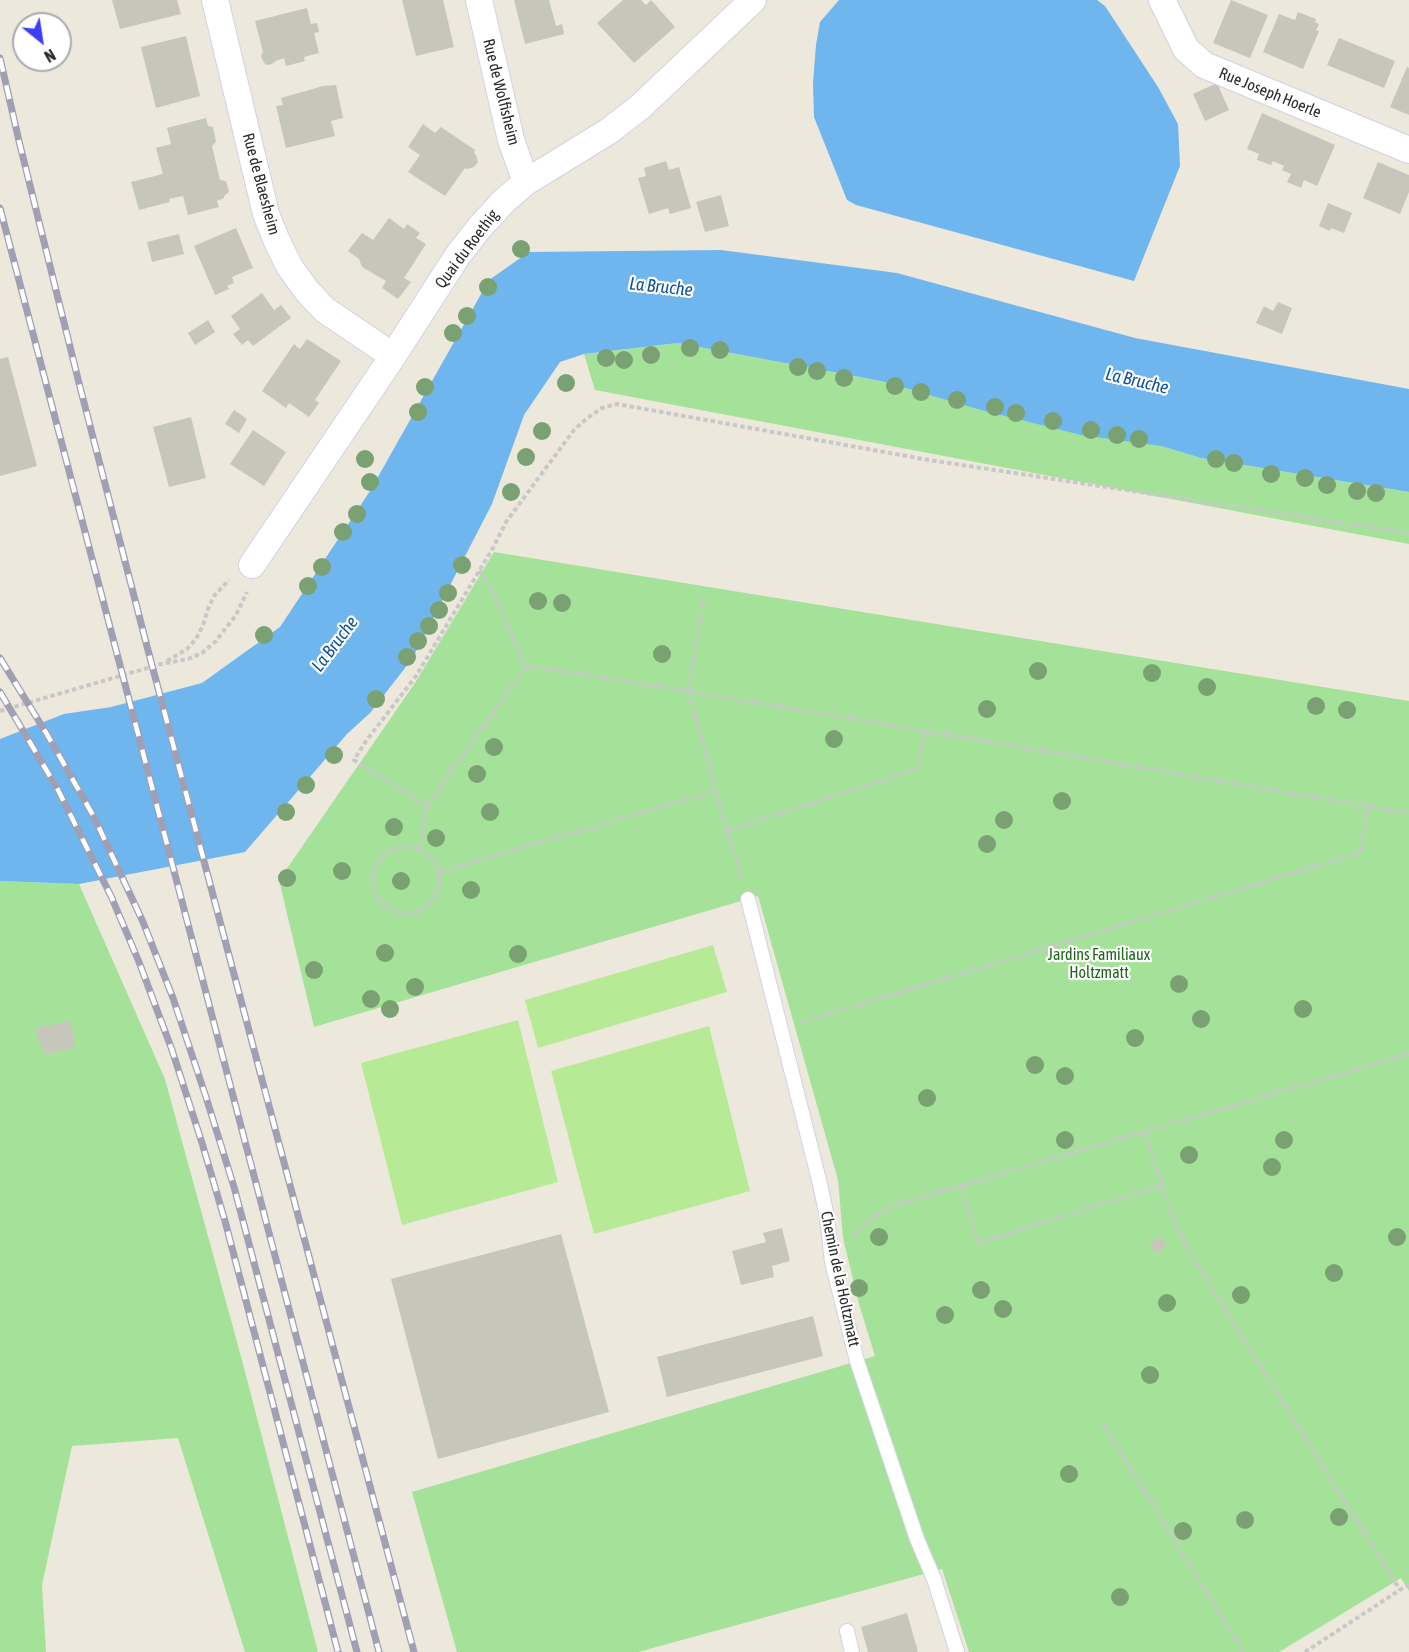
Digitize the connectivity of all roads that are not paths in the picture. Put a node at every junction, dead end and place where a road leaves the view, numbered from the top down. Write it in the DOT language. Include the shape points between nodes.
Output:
graph roads {
  1 [pos="215,0"];
  2 [pos="479,0"];
  3 [pos="753,0"];
  4 [pos="1162,0"];
  5 [pos="1409,150"];
  6 [pos="526,182"];
  7 [pos="393,356"];
  8 [pos="252,565"];
  9 [pos="748,899"];
  10 [pos="847,1631"];
  11 [pos="852,1652"];
  12 [pos="957,1652"];
  1 -- 7 [label="street, Rue de Blaesheim" via="266,214 289,266 325,310"];
  2 -- 6 [label="street, Rue de Wolfisheim" via="511,140"];
  3 -- 6 [label="street, Quai du Roethig" via="609,132"];
  4 -- 5 [label="street, Rue Joseph Hoerle" via="1186,49 1204,65"];
  6 -- 7 [label="street, Quai du Roethig" via="504,201 458,255"];
  7 -- 8 [label="street, Quai du Roethig"];
  9 -- 12 [label="lane, Chemin de la Holtzmatt" via="820,1184 832,1262 857,1361"];
  10 -- 11 [label="lane"];
}
